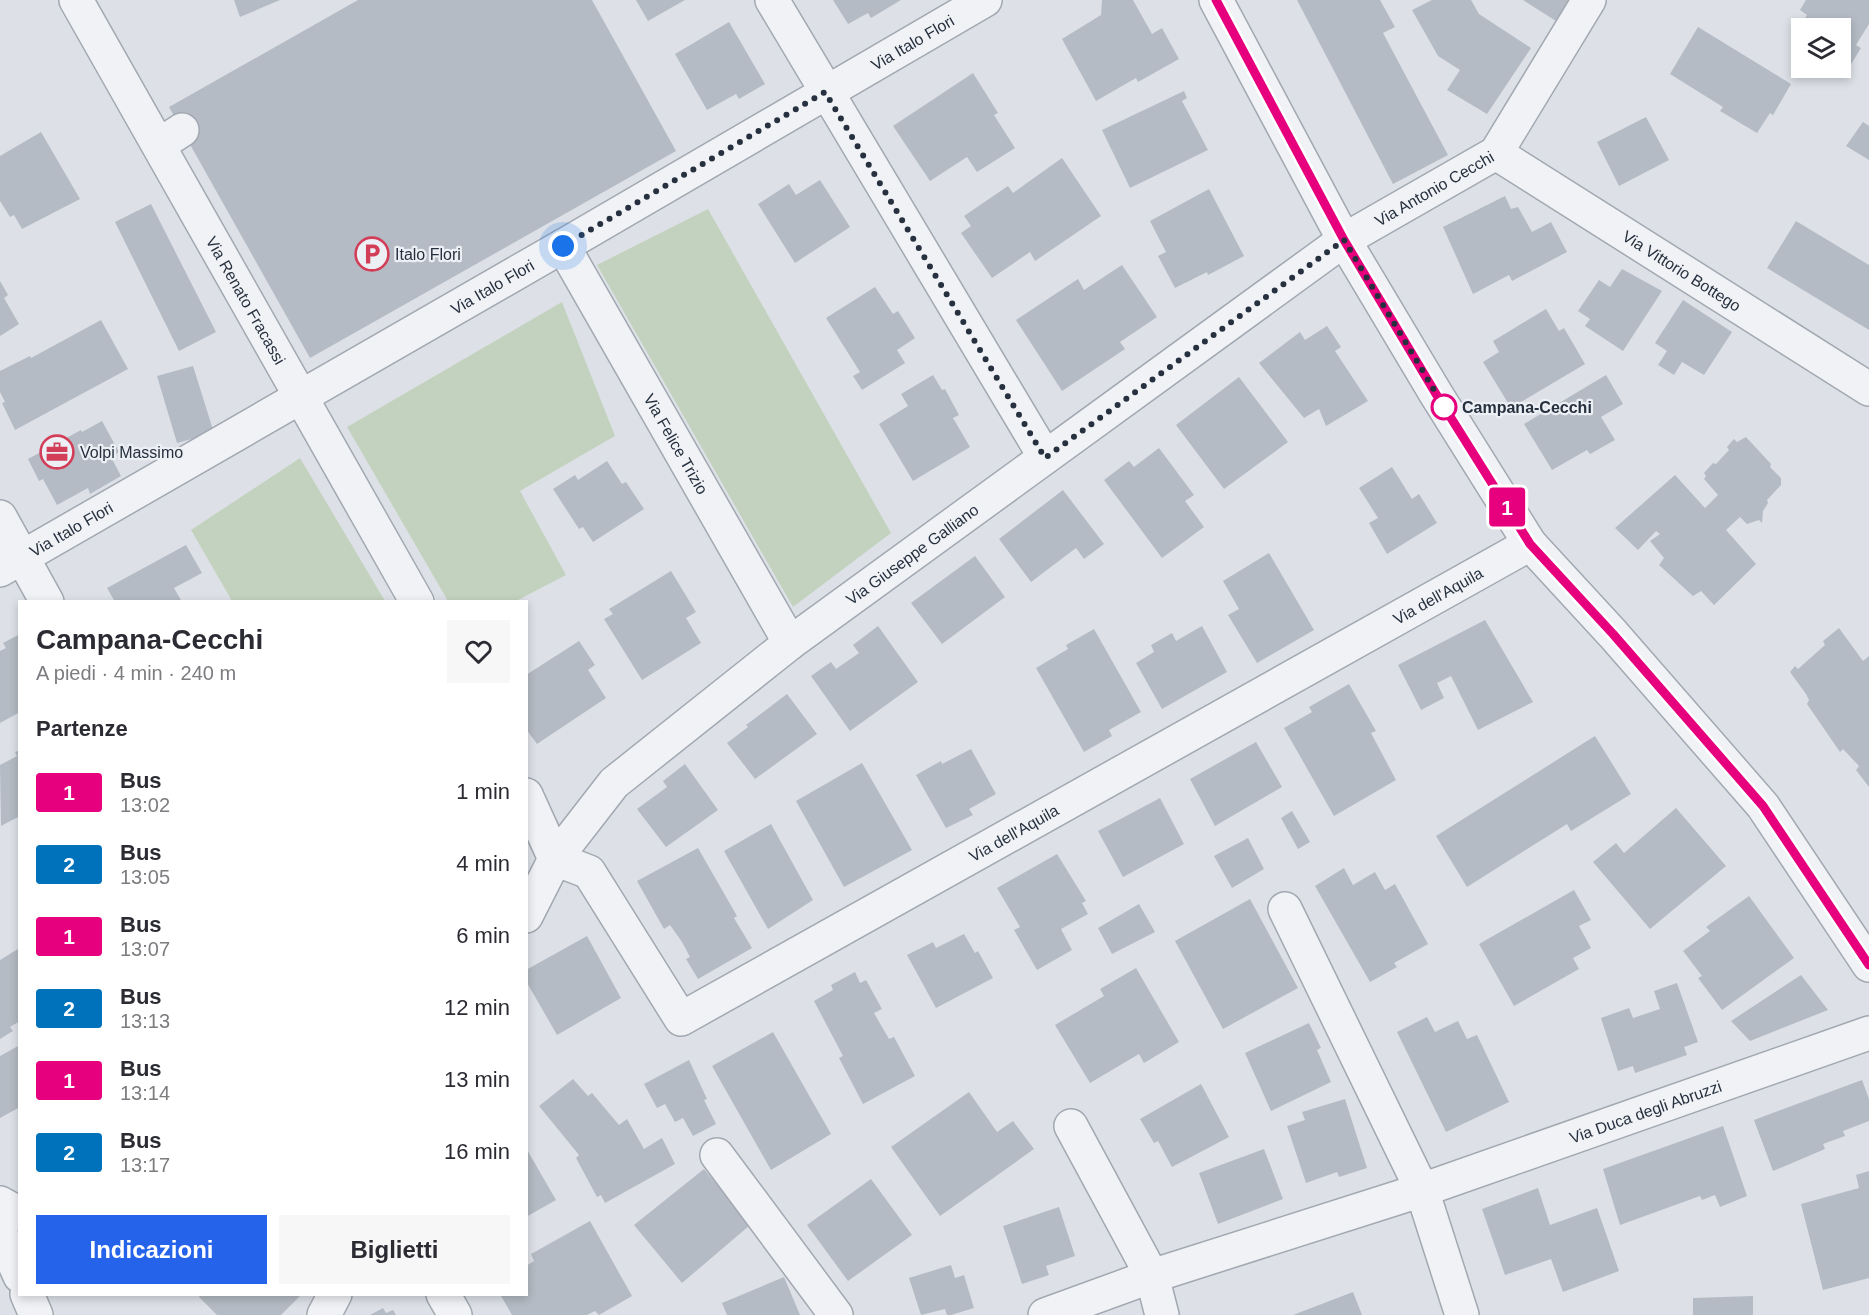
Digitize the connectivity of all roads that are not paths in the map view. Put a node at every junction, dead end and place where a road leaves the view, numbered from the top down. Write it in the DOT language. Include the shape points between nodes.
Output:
graph roads {
  1 [pos="75,0"];
  2 [pos="772,0"];
  3 [pos="985,0"];
  4 [pos="1216,0"];
  5 [pos="1589,0"];
  6 [pos="825,92"];
  7 [pos="1496,153"];
  8 [pos="1344,240"];
  9 [pos="563,246"];
  10 [pos="1869,389"];
  11 [pos="300,397"];
  12 [pos="1045,458"];
  13 [pos="0,517"];
  14 [pos="1530,544"];
  15 [pos="11,564"];
  16 [pos="45,600"];
  17 [pos="416,600"];
  18 [pos="790,643"];
  19 [pos="528,799"];
  20 [pos="555,859"];
  21 [pos="1285,909"];
  22 [pos="528,912"];
  23 [pos="1869,965"];
  24 [pos="1869,1033"];
  25 [pos="1071,1126"];
  26 [pos="717,1155"];
  27 [pos="1422,1191"];
  28 [pos="0,1203"];
  29 [pos="18,1213"];
  30 [pos="0,1232"];
  31 [pos="18,1272"];
  32 [pos="1152,1276"];
  33 [pos="28,1296"];
  34 [pos="334,1296"];
  35 [pos="444,1296"];
  36 [pos="36,1315"];
  37 [pos="324,1315"];
  38 [pos="455,1315"];
  39 [pos="837,1315"];
  40 [pos="1045,1315"];
  41 [pos="1162,1315"];
  42 [pos="1462,1315"];
  1 -- 11 [label="street, Via Renato Fracassi" via="170,138"];
  2 -- 6 [label="street"];
  3 -- 6 [label="street, Via Italo Flori"];
  4 -- 8 [label="street"];
  5 -- 7 [label="street, Via Antonio Cecchi"];
  6 -- 9 [label="street, Via Italo Flori"];
  6 -- 12 [label="street"];
  7 -- 8 [label="street, Via Antonio Cecchi"];
  7 -- 10 [label="street, Via Vittorio Bottego"];
  8 -- 12 [label="street, Via Giuseppe Galliano"];
  8 -- 14 [label="street"];
  9 -- 11 [label="street, Via Italo Flori"];
  9 -- 18 [label="street, Via Felice Trizio"];
  11 -- 15 [label="street, Via Italo Flori"];
  11 -- 17 [label="street, Via Renato Fracassi"];
  12 -- 18 [label="street, Via Giuseppe Galliano"];
  13 -- 15 [label="street"];
  14 -- 20 [label="street, Via dell'Aquila" via="681,1019 589,872"];
  14 -- 23 [label="street" via="1763,806"];
  15 -- 16 [label="street"];
  18 -- 20 [label="street, Via Giuseppe Galliano" via="614,783"];
  19 -- 20 [label="street"];
  20 -- 22 [label="street, Via Giuseppe Galliano"];
  21 -- 27 [label="street"];
  24 -- 27 [label="street, Via Duca degli Abruzzi"];
  25 -- 32 [label="street"];
  26 -- 39 [label="street"];
  27 -- 32 [label="street, Via Duca degli Abruzzi"];
  27 -- 42 [label="street"];
  28 -- 29 [label="street"];
  30 -- 31 [label="street"];
  32 -- 40 [label="street, Via Duca degli Abruzzi"];
  32 -- 41 [label="street"];
  33 -- 36 [label="street"];
  34 -- 37 [label="street"];
  35 -- 38 [label="street"];
}
